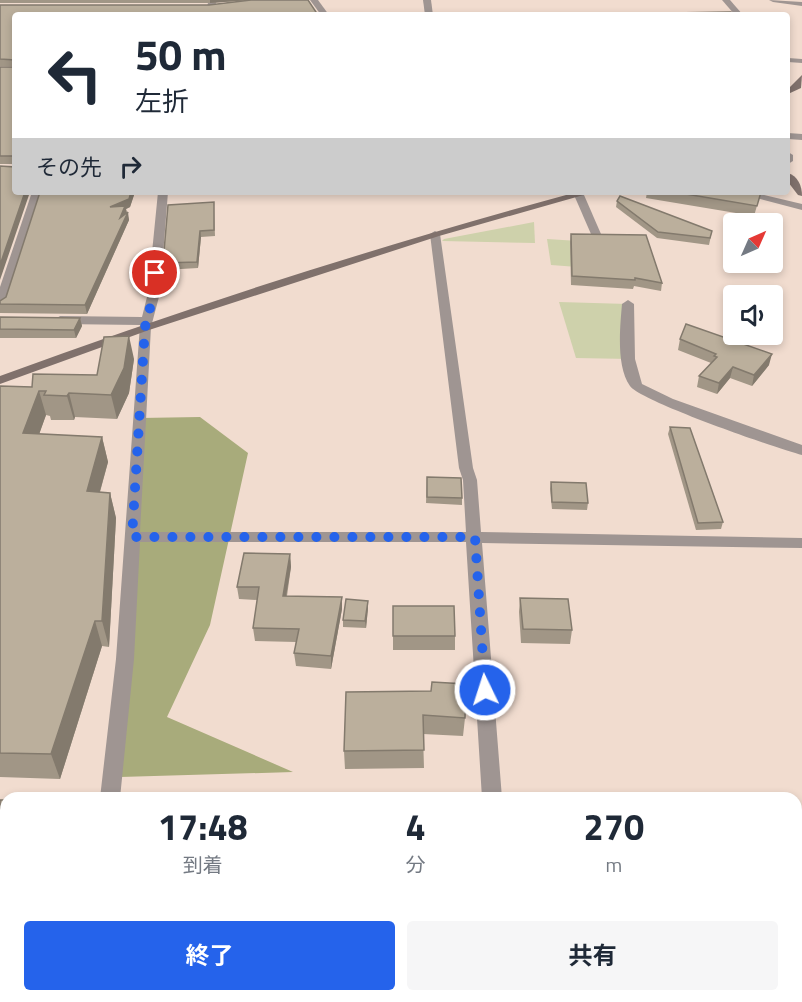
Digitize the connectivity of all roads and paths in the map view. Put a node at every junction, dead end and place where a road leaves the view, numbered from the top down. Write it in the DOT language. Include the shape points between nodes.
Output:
graph roads {
  1 [pos="726,0"];
  2 [pos="773,0"];
  3 [pos="802,4"];
  4 [pos="222,6"];
  5 [pos="199,8"];
  6 [pos="210,8"];
  7 [pos="736,12"];
  8 [pos="802,78"];
  9 [pos="790,91"];
  10 [pos="790,178"];
  11 [pos="802,193"];
  12 [pos="36,195"];
  13 [pos="163,195"];
  14 [pos="577,195"];
  15 [pos="585,195"];
  16 [pos="752,195"];
  17 [pos="802,207"];
  18 [pos="435,234"];
  19 [pos="596,234"];
  20 [pos="628,304"];
  21 [pos="0,305"];
  22 [pos="45,320"];
  23 [pos="146,324"];
  24 [pos="0,380"];
  25 [pos="802,450"];
  26 [pos="132,537"];
  27 [pos="475,537"];
  28 [pos="802,543"];
  29 [pos="111,792"];
  30 [pos="492,792"];
  1 -- 7 [label="street"];
  2 -- 3 [label="street"];
  4 -- 6 [label="street"];
  5 -- 6 [label="street"];
  8 -- 9 [label="street"];
  10 -- 11 [label="street"];
  12 -- 21 [label="street"];
  13 -- 23 [label="street" via="154,293"];
  14 -- 18 [label="street"];
  15 -- 19 [label="street"];
  16 -- 17 [label="street"];
  18 -- 23 [label="street"];
  18 -- 27 [label="street"];
  20 -- 25 [label="street" via="630,372 637,385 731,426"];
  22 -- 23 [label="street"];
  23 -- 24 [label="street"];
  23 -- 26 [label="street"];
  26 -- 27 [label="street"];
  26 -- 29 [label="street"];
  27 -- 28 [label="street"];
  27 -- 30 [label="street"];
}
